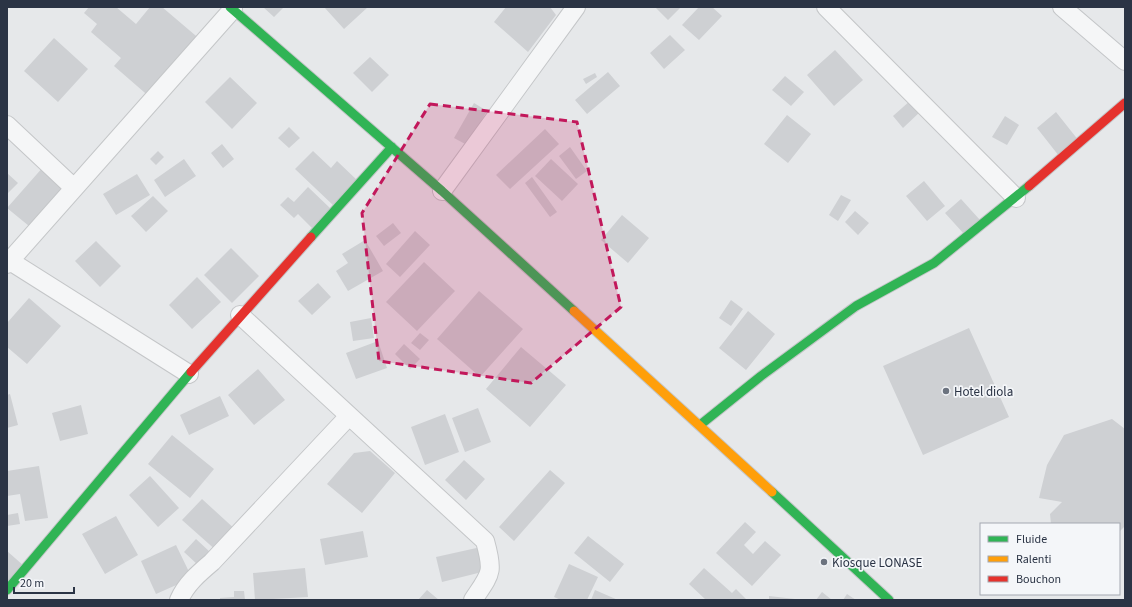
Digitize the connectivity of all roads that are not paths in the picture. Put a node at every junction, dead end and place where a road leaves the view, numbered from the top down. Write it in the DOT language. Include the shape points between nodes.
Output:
graph roads {
  1 [pos="576,7"];
  2 [pos="826,7"];
  3 [pos="1062,7"];
  4 [pos="232,8"];
  5 [pos="1125,61"];
  6 [pos="1125,103"];
  7 [pos="7,125"];
  8 [pos="392,147"];
  9 [pos="74,188"];
  10 [pos="442,191"];
  11 [pos="1016,198"];
  12 [pos="8,262"];
  13 [pos="240,315"];
  14 [pos="189,374"];
  15 [pos="349,416"];
  16 [pos="700,425"];
  17 [pos="7,590"];
  18 [pos="178,600"];
  19 [pos="473,600"];
  20 [pos="889,600"];
  1 -- 10 [label="street"];
  2 -- 11 [label="street"];
  3 -- 5 [label="street"];
  4 -- 8 [label="street"];
  4 -- 9 [label="street"];
  6 -- 11 [label="street"];
  7 -- 9 [label="street"];
  8 -- 10 [label="street"];
  8 -- 13 [label="street"];
  9 -- 12 [label="street"];
  10 -- 16 [label="street"];
  11 -- 16 [label="street" via="934,263 856,306"];
  12 -- 14 [label="street"];
  13 -- 14 [label="street"];
  13 -- 15 [label="street"];
  14 -- 17 [label="street"];
  15 -- 18 [label="street" via="196,576"];
  15 -- 19 [label="street" via="485,541 490,558 490,574"];
  16 -- 20 [label="street"];
}
